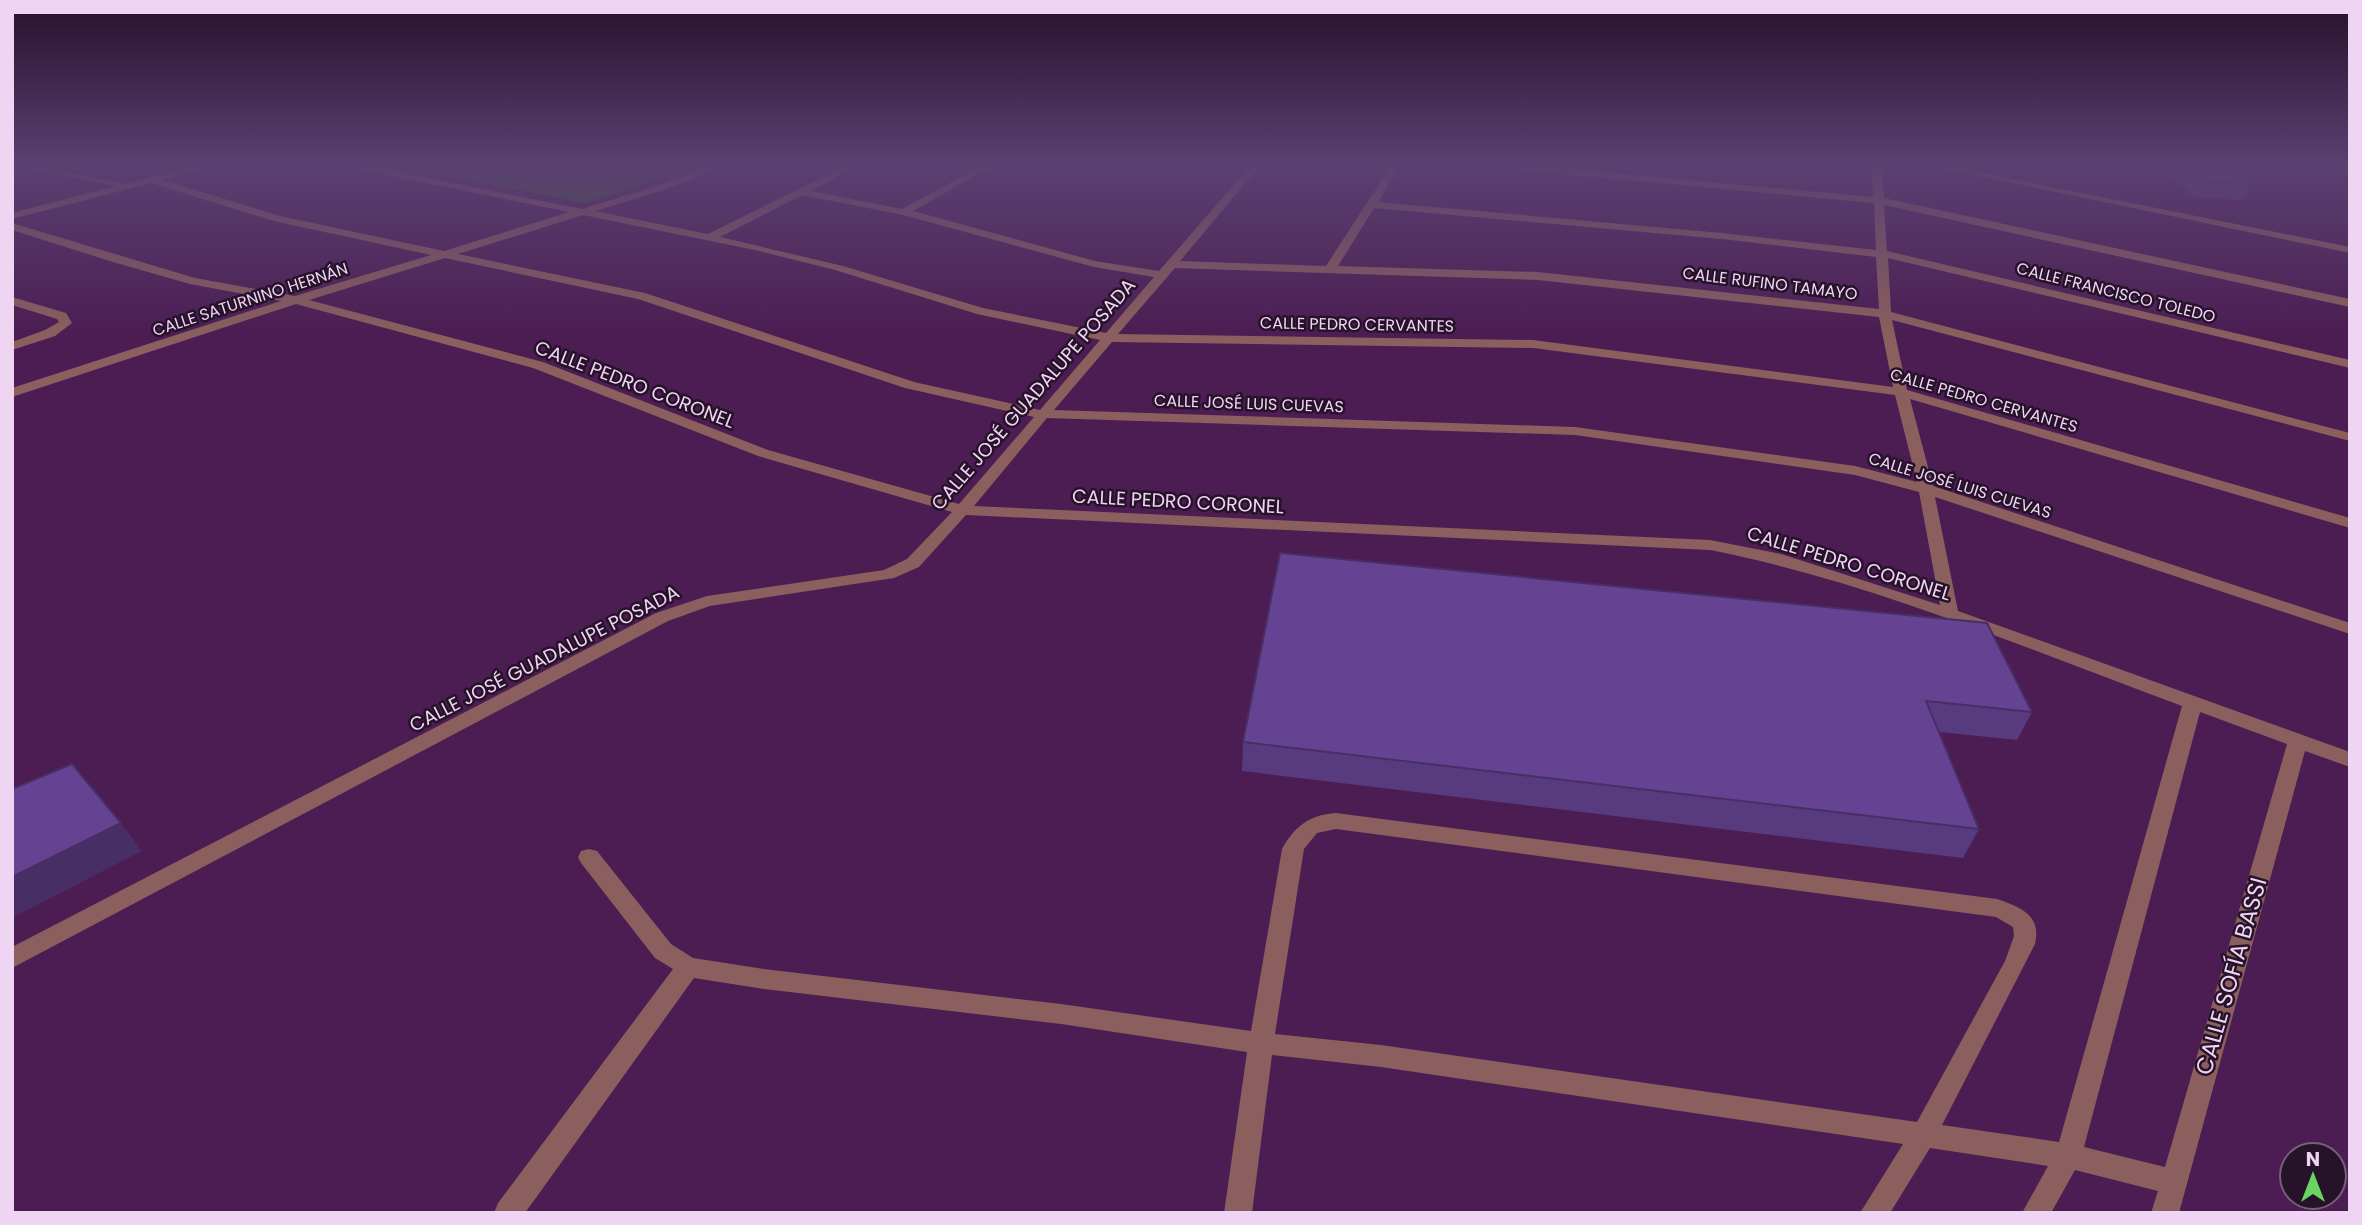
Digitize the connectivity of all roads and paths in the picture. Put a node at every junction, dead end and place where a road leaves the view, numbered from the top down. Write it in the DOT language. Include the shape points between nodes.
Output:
graph roads {
  1 [pos="301,224"];
  2 [pos="540,224"];
  3 [pos="640,224"];
  4 [pos="737,224"];
  5 [pos="948,224"];
  6 [pos="1205,224"];
  7 [pos="1359,224"];
  8 [pos="1591,224"];
  9 [pos="1882,224"];
  10 [pos="1988,224"];
  11 [pos="2231,224"];
  12 [pos="12,226"];
  13 [pos="709,238"];
  14 [pos="2350,250"];
  15 [pos="1884,254"];
  16 [pos="441,255"];
  17 [pos="1167,269"];
  18 [pos="1330,269"];
  19 [pos="296,300"];
  20 [pos="12,301"];
  21 [pos="2350,303"];
  22 [pos="1885,314"];
  23 [pos="1111,338"];
  24 [pos="12,346"];
  25 [pos="2350,364"];
  26 [pos="1901,392"];
  27 [pos="12,393"];
  28 [pos="1041,414"];
  29 [pos="2350,437"];
  30 [pos="1926,489"];
  31 [pos="962,510"];
  32 [pos="2350,523"];
  33 [pos="1950,614"];
  34 [pos="2350,629"];
  35 [pos="2193,701"];
  36 [pos="2298,740"];
  37 [pos="2350,760"];
  38 [pos="589,857"];
  39 [pos="12,958"];
  40 [pos="688,967"];
  41 [pos="1261,1042"];
  42 [pos="1923,1136"];
  43 [pos="2068,1156"];
  44 [pos="2174,1182"];
  45 [pos="508,1213"];
  46 [pos="1238,1213"];
  47 [pos="1874,1213"];
  48 [pos="2036,1213"];
  49 [pos="2165,1213"];
  1 -- 16 [label="street, CALLE JOSÉ LUIS CUEVAS"];
  2 -- 16 [label="street, CALLE SATURNINO HERNÁN"];
  3 -- 13 [label="street, CALLE PEDRO CERVANTES"];
  4 -- 13 [label="street"];
  5 -- 17 [label="street, CALLE RUFINO TAMAYO" via="1094,264"];
  6 -- 17 [label="street, CALLE JOSÉ GUADALUPE POSADA"];
  7 -- 18 [label="street"];
  8 -- 15 [label="street, CALLE FRANCISCO TOLEDO"];
  9 -- 15 [label="street"];
  10 -- 21 [label="street"];
  11 -- 14 [label="street"];
  12 -- 19 [label="street, CALLE PEDRO CORONEL" via="181,278"];
  13 -- 23 [label="street, CALLE PEDRO CERVANTES" via="796,256 981,311"];
  15 -- 22 [label="street"];
  15 -- 25 [label="street, CALLE FRANCISCO TOLEDO"];
  16 -- 19 [label="street, CALLE SATURNINO HERNÁN"];
  16 -- 28 [label="street, CALLE JOSÉ LUIS CUEVAS" via="650,298 910,385"];
  17 -- 18 [label="street, CALLE RUFINO TAMAYO"];
  17 -- 23 [label="street, CALLE JOSÉ GUADALUPE POSADA"];
  18 -- 22 [label="street, CALLE RUFINO TAMAYO" via="1552,277"];
  19 -- 27 [label="street, CALLE SATURNINO HERNÁN"];
  19 -- 31 [label="street, CALLE PEDRO CORONEL" via="538,365 763,453"];
  20 -- 24 [label="street" via="62,316 66,323"];
  22 -- 26 [label="street"];
  22 -- 29 [label="street, CALLE RUFINO TAMAYO"];
  23 -- 26 [label="street, CALLE PEDRO CERVANTES" via="1533,344"];
  23 -- 28 [label="street, CALLE JOSÉ GUADALUPE POSADA"];
  26 -- 30 [label="street"];
  26 -- 32 [label="street, CALLE PEDRO CERVANTES"];
  28 -- 30 [label="street, CALLE JOSÉ LUIS CUEVAS" via="1575,431 1855,471"];
  28 -- 31 [label="street, CALLE JOSÉ GUADALUPE POSADA"];
  30 -- 33 [label="street"];
  30 -- 34 [label="street, CALLE JOSÉ LUIS CUEVAS"];
  31 -- 33 [label="street, CALLE PEDRO CORONEL" via="1710,545 1763,555"];
  31 -- 39 [label="street, CALLE JOSÉ GUADALUPE POSADA" via="913,563 888,575 707,601 662,617"];
  33 -- 35 [label="street, CALLE PEDRO CORONEL"];
  35 -- 36 [label="street, CALLE PEDRO CORONEL"];
  35 -- 43 [label="street"];
  36 -- 37 [label="street, CALLE PEDRO CORONEL"];
  36 -- 44 [label="street, CALLE SOFÍA BASSI"];
  38 -- 40 [label="street" via="663,951"];
  40 -- 41 [label="street"];
  40 -- 45 [label="street"];
  41 -- 42 [label="street"];
  41 -- 42 [label="street" via="1293,849 1300,835 1320,822 2008,911 2024,923 2028,935"];
  41 -- 46 [label="street"];
  42 -- 43 [label="street"];
  42 -- 47 [label="street"];
  43 -- 44 [label="street"];
  43 -- 48 [label="street"];
  44 -- 49 [label="street, CALLE SOFÍA BASSI"];
}
